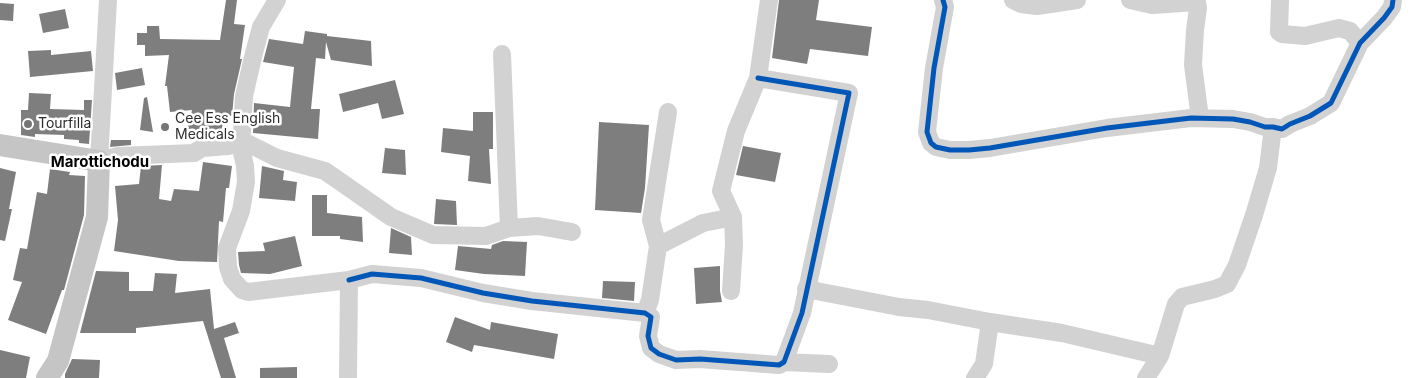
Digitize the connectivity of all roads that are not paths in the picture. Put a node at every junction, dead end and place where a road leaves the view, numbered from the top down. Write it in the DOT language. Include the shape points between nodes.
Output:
graph roads {
  1 [pos="102,0"];
  2 [pos="108,0"];
  3 [pos="277,0"];
  4 [pos="769,0"];
  5 [pos="942,0"];
  6 [pos="1013,0"];
  7 [pos="1077,0"];
  8 [pos="1130,0"];
  9 [pos="1280,0"];
  10 [pos="1393,0"];
  11 [pos="1360,43"];
  12 [pos="502,54"];
  13 [pos="758,78"];
  14 [pos="668,112"];
  15 [pos="1200,118"];
  16 [pos="1274,127"];
  17 [pos="239,139"];
  18 [pos="0,145"];
  19 [pos="99,161"];
  20 [pos="733,217"];
  21 [pos="510,228"];
  22 [pos="572,232"];
  23 [pos="658,246"];
  24 [pos="349,280"];
  25 [pos="806,289"];
  26 [pos="731,291"];
  27 [pos="645,313"];
  28 [pos="990,322"];
  29 [pos="1160,356"];
  30 [pos="784,362"];
  31 [pos="829,364"];
  32 [pos="48,378"];
  33 [pos="348,378"];
  34 [pos="975,378"];
  35 [pos="1146,378"];
  1 -- 2 [label="street"];
  2 -- 19 [label="street"];
  3 -- 17 [label="street" via="261,27 244,96"];
  4 -- 13 [label="street"];
  5 -- 15 [label="street" via="945,6 927,132 931,143 936,146 950,150 985,149 1107,128"];
  6 -- 7 [label="street" via="1037,6"];
  8 -- 15 [label="street" via="1152,5 1197,2 1193,65"];
  9 -- 11 [label="street" via="1279,32 1282,34 1305,36 1339,28 1350,31"];
  10 -- 11 [label="street" via="1384,18"];
  11 -- 16 [label="street" via="1331,103 1282,129"];
  12 -- 21 [label="street"];
  13 -- 20 [label="street" via="736,131 721,190"];
  13 -- 25 [label="street" via="849,93"];
  14 -- 23 [label="street" via="651,220"];
  15 -- 16 [label="street" via="1233,119"];
  16 -- 29 [label="street" via="1268,168 1237,265 1227,284 1182,297 1176,304"];
  17 -- 19 [label="street" via="229,146 202,148 194,153 118,156"];
  17 -- 21 [label="street" via="277,158 325,171 391,217 433,235 486,236"];
  17 -- 24 [label="street" via="246,190 227,248 228,267 235,284 248,292"];
  18 -- 19 [label="main road"];
  19 -- 32 [label="main road" via="97,217 58,361"];
  20 -- 23 [label="street" via="703,222"];
  20 -- 26 [label="street"];
  21 -- 22 [label="street" via="538,226"];
  23 -- 27 [label="street"];
  24 -- 27 [label="street" via="372,274 421,278 532,301"];
  24 -- 33 [label="street"];
  25 -- 28 [label="street"];
  25 -- 30 [label="street" via="802,313"];
  27 -- 30 [label="street" via="651,317 648,336 651,348 676,360 779,365"];
  28 -- 29 [label="street" via="1062,333"];
  28 -- 34 [label="street" via="984,364"];
  29 -- 35 [label="street"];
  30 -- 31 [label="street"];
}
